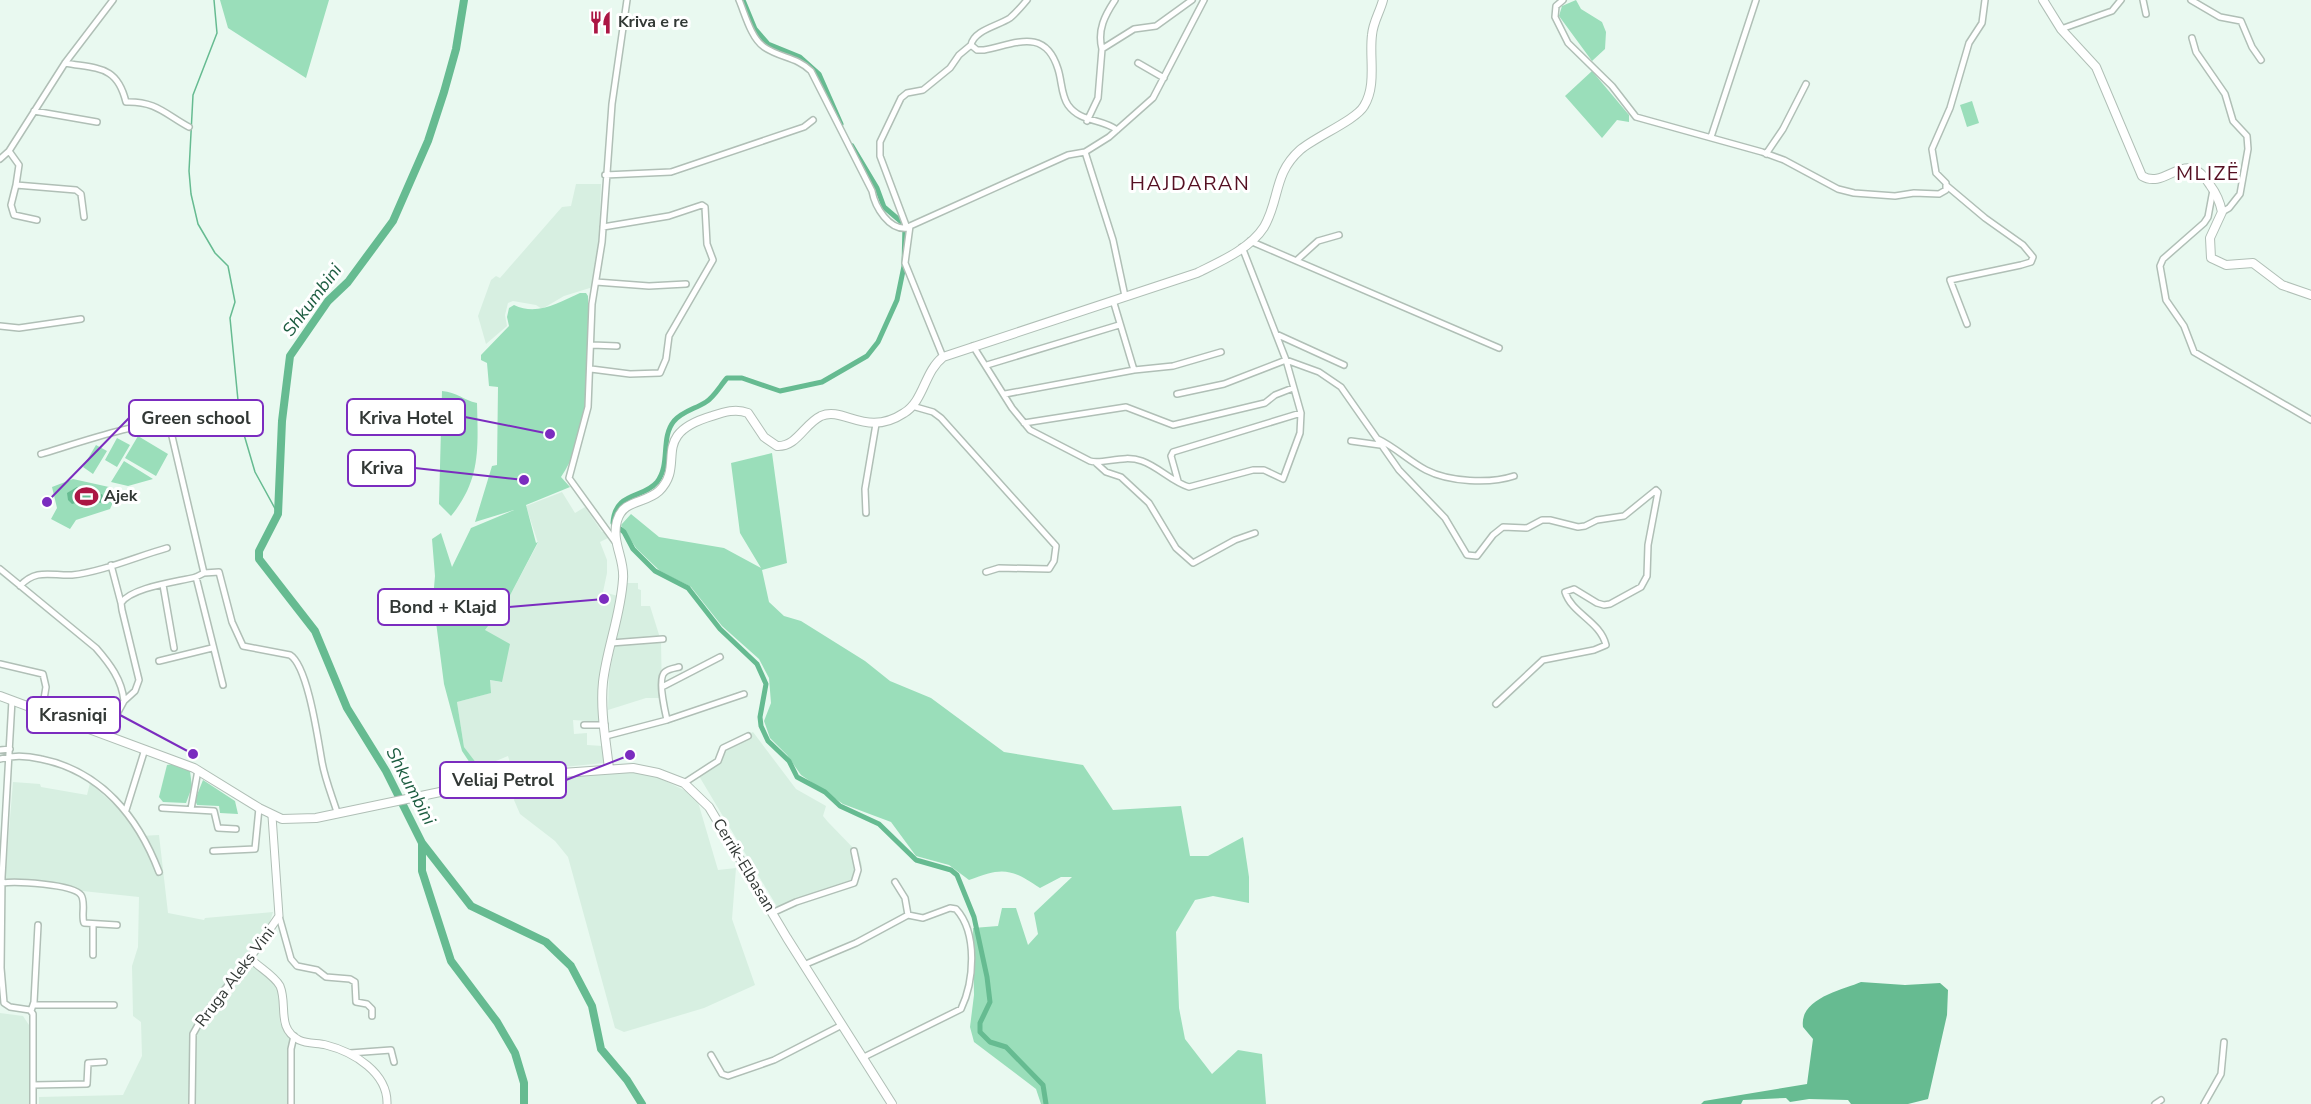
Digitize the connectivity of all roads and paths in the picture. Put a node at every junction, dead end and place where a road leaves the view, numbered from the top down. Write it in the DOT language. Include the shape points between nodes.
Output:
graph roads {
  1 [pos="113,0"];
  2 [pos="627,0"];
  3 [pos="739,0"];
  4 [pos="1027,0"];
  5 [pos="1115,0"];
  6 [pos="1192,0"];
  7 [pos="1204,0"];
  8 [pos="1383,0"];
  9 [pos="1563,0"];
  10 [pos="1756,0"];
  11 [pos="1985,0"];
  12 [pos="2043,0"];
  13 [pos="2121,0"];
  14 [pos="2144,0"];
  15 [pos="2192,1"];
  16 [pos="2146,14"];
  17 [pos="2061,29"];
  18 [pos="2192,38"];
  19 [pos="971,45"];
  20 [pos="1102,49"];
  21 [pos="2261,60"];
  22 [pos="65,63"];
  23 [pos="1138,63"];
  24 [pos="1164,78"];
  25 [pos="1806,84"];
  26 [pos="34,111"];
  27 [pos="813,120"];
  28 [pos="1087,121"];
  29 [pos="97,122"];
  30 [pos="189,128"];
  31 [pos="1117,130"];
  32 [pos="1711,137"];
  33 [pos="9,151"];
  34 [pos="1085,152"];
  35 [pos="1766,154"];
  36 [pos="0,157"];
  37 [pos="605,175"];
  38 [pos="16,184"];
  39 [pos="1947,186"];
  40 [pos="2213,189"];
  41 [pos="2222,212"];
  42 [pos="84,217"];
  43 [pos="37,220"];
  44 [pos="603,227"];
  45 [pos="906,229"];
  46 [pos="1339,235"];
  47 [pos="1250,241"];
  48 [pos="1242,247"];
  49 [pos="1296,260"];
  50 [pos="596,282"];
  51 [pos="686,284"];
  52 [pos="1125,296"];
  53 [pos="2311,296"];
  54 [pos="1113,300"];
  55 [pos="81,319"];
  56 [pos="1967,324"];
  57 [pos="1119,325"];
  58 [pos="0,326"];
  59 [pos="1276,334"];
  60 [pos="592,345"];
  61 [pos="617,346"];
  62 [pos="974,346"];
  63 [pos="1499,348"];
  64 [pos="1221,352"];
  65 [pos="943,357"];
  66 [pos="1286,360"];
  67 [pos="987,365"];
  68 [pos="1344,365"];
  69 [pos="591,369"];
  70 [pos="1134,370"];
  71 [pos="1293,388"];
  72 [pos="1005,394"];
  73 [pos="1177,394"];
  74 [pos="912,406"];
  75 [pos="1301,413"];
  76 [pos="2311,420"];
  77 [pos="1024,423"];
  78 [pos="876,424"];
  79 [pos="1351,441"];
  80 [pos="1379,442"];
  81 [pos="41,454"];
  82 [pos="1096,463"];
  83 [pos="1514,476"];
  84 [pos="1178,482"];
  85 [pos="866,513"];
  86 [pos="1255,533"];
  87 [pos="616,543"];
  88 [pos="168,548"];
  89 [pos="111,565"];
  90 [pos="0,569"];
  91 [pos="986,572"];
  92 [pos="204,573"];
  93 [pos="196,577"];
  94 [pos="163,585"];
  95 [pos="20,586"];
  96 [pos="121,603"];
  97 [pos="663,639"];
  98 [pos="611,643"];
  99 [pos="174,648"];
  100 [pos="212,648"];
  101 [pos="720,657"];
  102 [pos="159,661"];
  103 [pos="0,663"];
  104 [pos="679,667"];
  105 [pos="223,685"];
  106 [pos="662,687"];
  107 [pos="744,694"];
  108 [pos="0,696"];
  109 [pos="12,700"];
  110 [pos="124,701"];
  111 [pos="1496,704"];
  112 [pos="42,711"];
  113 [pos="667,720"];
  114 [pos="584,725"];
  115 [pos="605,725"];
  116 [pos="106,734"];
  117 [pos="606,736"];
  118 [pos="748,736"];
  119 [pos="145,749"];
  120 [pos="0,750"];
  121 [pos="10,753"];
  122 [pos="0,759"];
  123 [pos="609,769"];
  124 [pos="198,770"];
  125 [pos="684,783"];
  126 [pos="162,808"];
  127 [pos="259,808"];
  128 [pos="191,809"];
  129 [pos="126,810"];
  130 [pos="341,811"];
  131 [pos="272,816"];
  132 [pos="236,829"];
  133 [pos="854,850"];
  134 [pos="213,851"];
  135 [pos="1,869"];
  136 [pos="159,872"];
  137 [pos="895,882"];
  138 [pos="2,884"];
  139 [pos="772,913"];
  140 [pos="908,915"];
  141 [pos="279,916"];
  142 [pos="38,925"];
  143 [pos="117,925"];
  144 [pos="93,926"];
  145 [pos="93,955"];
  146 [pos="250,957"];
  147 [pos="806,964"];
  148 [pos="1,968"];
  149 [pos="114,1005"];
  150 [pos="32,1008"];
  151 [pos="372,1016"];
  152 [pos="842,1025"];
  153 [pos="294,1036"];
  154 [pos="2224,1042"];
  155 [pos="350,1053"];
  156 [pos="711,1055"];
  157 [pos="862,1058"];
  158 [pos="104,1062"];
  159 [pos="394,1062"];
  160 [pos="33,1085"];
  161 [pos="2161,1100"];
  162 [pos="33,1104"];
  163 [pos="192,1104"];
  164 [pos="291,1104"];
  165 [pos="387,1104"];
  166 [pos="892,1104"];
  167 [pos="2155,1104"];
  168 [pos="2204,1104"];
  1 -- 22 [label="street"];
  2 -- 37 [label="street"];
  3 -- 45 [label="street" via="761,44 796,59 811,71 872,191 874,203 879,211"];
  4 -- 19 [label="street" via="1009,18 972,39"];
  5 -- 20 [label="street" via="1101,29"];
  6 -- 20 [label="street" via="1156,26 1134,29"];
  7 -- 24 [label="street"];
  8 -- 47 [label="main road" via="1372,35 1374,65 1365,105 1294,157 1279,177 1265,224"];
  9 -- 32 [label="street" via="1554,11 1563,34 1631,112 1641,119"];
  10 -- 32 [label="street"];
  11 -- 39 [label="street" via="1982,23 1969,43 1950,108 1932,149 1936,173"];
  12 -- 17 [label="main road"];
  13 -- 17 [label="street" via="2112,11"];
  14 -- 16 [label="street"];
  15 -- 21 [label="street" via="2220,17 2241,21"];
  17 -- 40 [label="main road" via="2096,68 2142,176 2157,179 2188,168 2202,173"];
  18 -- 41 [label="street" via="2196,52 2225,94 2233,121 2247,136 2240,194"];
  19 -- 28 [label="street" via="984,50 1027,39 1042,46 1053,56 1069,106"];
  19 -- 45 [label="street" via="923,90 907,93 901,99 880,142 880,156"];
  20 -- 28 [label="street" via="1098,98"];
  22 -- 26 [label="street"];
  22 -- 30 [label="street" via="112,73 120,81 126,102 154,105"];
  23 -- 24 [label="street"];
  24 -- 31 [label="street" via="1145,106"];
  25 -- 35 [label="street"];
  26 -- 29 [label="street"];
  26 -- 33 [label="street"];
  27 -- 37 [label="street" via="804,127 671,172"];
  28 -- 31 [label="street"];
  31 -- 34 [label="street"];
  32 -- 35 [label="street"];
  33 -- 36 [label="street"];
  33 -- 38 [label="street" via="19,165"];
  34 -- 45 [label="street" via="1068,155"];
  34 -- 52 [label="street" via="1113,240"];
  35 -- 39 [label="street" via="1854,193 1940,194"];
  37 -- 44 [label="street"];
  38 -- 42 [label="street" via="79,191"];
  38 -- 43 [label="street" via="11,205 14,215"];
  39 -- 56 [label="street" via="2033,257 2031,262 2021,265 1950,280"];
  40 -- 41 [label="main road"];
  40 -- 76 [label="street" via="2204,223 2160,266 2166,300 2184,326 2194,352"];
  41 -- 53 [label="main road" via="2210,238 2211,258 2226,265 2253,263 2282,285"];
  44 -- 50 [label="street"];
  44 -- 69 [label="street" via="669,216 702,205 713,260 669,336 660,373"];
  45 -- 65 [label="street" via="905,263"];
  46 -- 49 [label="street" via="1318,241"];
  47 -- 48 [label="main road"];
  47 -- 49 [label="street"];
  48 -- 52 [label="main road" via="1197,273"];
  48 -- 59 [label="street"];
  49 -- 63 [label="street"];
  50 -- 51 [label="street"];
  50 -- 60 [label="street"];
  52 -- 54 [label="main road"];
  54 -- 57 [label="street"];
  54 -- 62 [label="main road"];
  55 -- 58 [label="street" via="19,328"];
  57 -- 67 [label="street"];
  57 -- 70 [label="street"];
  59 -- 66 [label="street"];
  59 -- 68 [label="street"];
  60 -- 61 [label="street"];
  60 -- 69 [label="street"];
  62 -- 65 [label="main road"];
  62 -- 67 [label="street"];
  64 -- 70 [label="street" via="1173,366"];
  65 -- 74 [label="main road"];
  66 -- 71 [label="street"];
  66 -- 73 [label="street" via="1224,384"];
  66 -- 80 [label="street" via="1319,372 1341,387"];
  67 -- 72 [label="street"];
  69 -- 87 [label="street" via="586,417 569,478"];
  70 -- 72 [label="street"];
  71 -- 75 [label="street"];
  71 -- 77 [label="street" via="1265,403 1173,425 1126,407"];
  72 -- 77 [label="street"];
  74 -- 78 [label="main road" via="903,414"];
  74 -- 91 [label="street" via="938,415 1056,546 1049,569 999,568"];
  75 -- 84 [label="street" via="1173,452"];
  75 -- 84 [label="street" via="1300,433 1283,479 1264,470 1253,470 1189,487"];
  77 -- 82 [label="street" via="1030,430"];
  78 -- 85 [label="street" via="865,489"];
  78 -- 87 [label="main road" via="825,414 789,444 777,446 764,437 742,410 691,423 677,435 661,489 628,505 616,526"];
  79 -- 80 [label="street"];
  80 -- 83 [label="street" via="1432,473 1482,481"];
  80 -- 111 [label="street" via="1399,470 1445,518 1472,557 1503,527 1527,528 1542,520 1585,526 1624,516 1647,495 1658,492 1648,545 1647,576 1641,587 1610,604 1597,603 1574,589 1565,592 1600,630 1606,645 1543,660"];
  81 -- 92 [label="street" via="136,425 167,425"];
  82 -- 84 [label="street" via="1131,458"];
  82 -- 86 [label="street" via="1121,477 1142,496 1176,548 1193,562"];
  87 -- 98 [label="main road" via="623,582"];
  88 -- 89 [label="street"];
  89 -- 95 [label="street" via="75,574 42,573 27,578"];
  89 -- 96 [label="street"];
  90 -- 95 [label="street"];
  92 -- 93 [label="street"];
  92 -- 130 [label="street" via="220,573 232,622 243,646 295,659 306,687 322,761"];
  93 -- 94 [label="street"];
  93 -- 100 [label="street"];
  94 -- 96 [label="street" via="130,595"];
  94 -- 99 [label="street"];
  95 -- 110 [label="street" via="96,648 118,679"];
  96 -- 110 [label="street" via="139,680 135,692"];
  97 -- 98 [label="street"];
  98 -- 115 [label="main road" via="603,683"];
  100 -- 102 [label="street"];
  100 -- 105 [label="street"];
  101 -- 106 [label="street"];
  103 -- 112 [label="street" via="42,674 46,687"];
  104 -- 106 [label="street" via="664,672"];
  106 -- 113 [label="street"];
  107 -- 113 [label="street"];
  108 -- 109 [label="main road"];
  109 -- 112 [label="main road"];
  109 -- 121 [label="street"];
  110 -- 116 [label="street"];
  112 -- 116 [label="main road"];
  113 -- 117 [label="street"];
  114 -- 115 [label="street"];
  115 -- 117 [label="main road"];
  116 -- 119 [label="main road"];
  117 -- 123 [label="main road"];
  118 -- 125 [label="street" via="723,748 718,761"];
  119 -- 124 [label="main road"];
  119 -- 129 [label="street"];
  120 -- 121 [label="street"];
  121 -- 122 [label="street"];
  121 -- 129 [label="street" via="76,770 104,788"];
  121 -- 135 [label="street"];
  123 -- 125 [label="main road, Cerrik-Elbasan" via="646,770"];
  123 -- 130 [label="main road, Cerrik-Elbasan" via="507,778"];
  124 -- 127 [label="main road"];
  124 -- 128 [label="street"];
  125 -- 139 [label="main road, Cerrik-Elbasan" via="709,807"];
  126 -- 128 [label="street"];
  127 -- 131 [label="main road"];
  127 -- 134 [label="street" via="255,849"];
  128 -- 132 [label="street" via="214,811 218,828"];
  129 -- 136 [label="street" via="144,837"];
  130 -- 131 [label="main road" via="299,820"];
  131 -- 141 [label="street, Rruga Aleks Vini"];
  133 -- 139 [label="street" via="858,870 854,883"];
  135 -- 138 [label="street"];
  137 -- 140 [label="street" via="905,898"];
  138 -- 144 [label="street" via="50,885 78,893 84,924"];
  138 -- 148 [label="street"];
  139 -- 147 [label="main road, Cerrik-Elbasan"];
  140 -- 147 [label="street" via="864,940"];
  140 -- 157 [label="street" via="923,918 950,908 959,912 971,952 970,985 961,1009"];
  141 -- 146 [label="street, Rruga Aleks Vini"];
  141 -- 151 [label="street" via="291,959 297,966 355,982 356,1002 367,1004"];
  142 -- 150 [label="street"];
  143 -- 144 [label="street"];
  144 -- 145 [label="street"];
  146 -- 153 [label="street" via="280,986 284,1024"];
  146 -- 163 [label="street, Rruga Aleks Vini" via="193,1034"];
  147 -- 152 [label="main road, Cerrik-Elbasan"];
  148 -- 150 [label="street" via="4,1003"];
  149 -- 150 [label="street"];
  150 -- 160 [label="street"];
  152 -- 156 [label="street" via="774,1060 728,1076 722,1074"];
  152 -- 157 [label="main road, Cerrik-Elbasan"];
  153 -- 155 [label="street"];
  153 -- 164 [label="street"];
  154 -- 168 [label="street" via="2221,1074"];
  155 -- 159 [label="street" via="392,1050"];
  155 -- 165 [label="street" via="383,1082"];
  157 -- 166 [label="main road, Cerrik-Elbasan"];
  158 -- 160 [label="street" via="88,1063 87,1084"];
  160 -- 162 [label="street"];
  161 -- 167 [label="street"];
}
